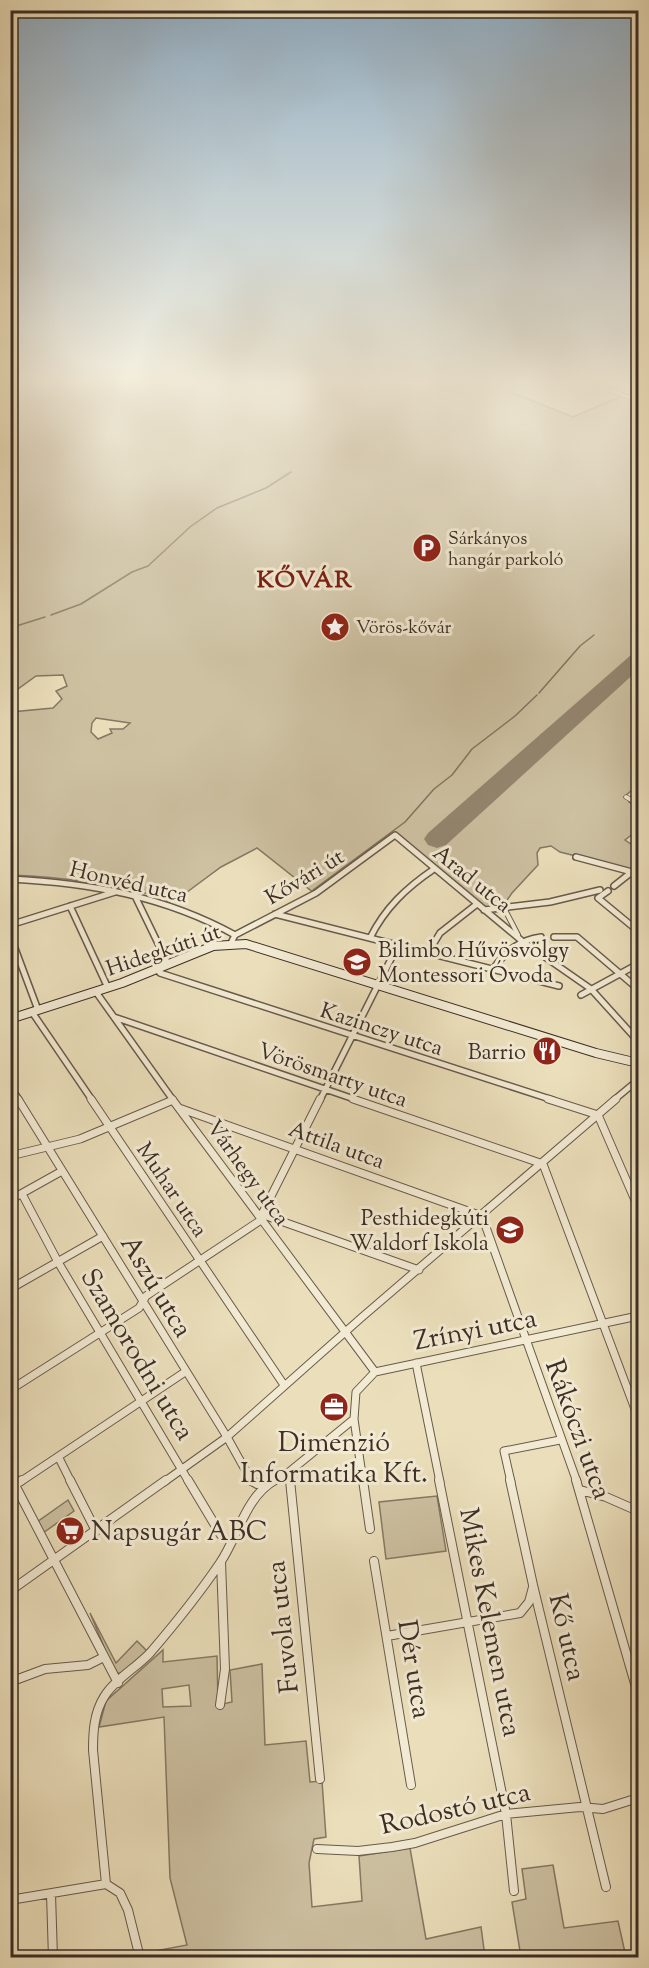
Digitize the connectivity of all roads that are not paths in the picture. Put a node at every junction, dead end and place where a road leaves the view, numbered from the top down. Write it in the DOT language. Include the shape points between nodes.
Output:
graph roads {
  1 [pos="626,797"];
  2 [pos="639,803"];
  3 [pos="395,835"];
  4 [pos="576,857"];
  5 [pos="639,867"];
  6 [pos="434,869"];
  7 [pos="632,872"];
  8 [pos="10,879"];
  9 [pos="614,886"];
  10 [pos="600,890"];
  11 [pos="116,891"];
  12 [pos="608,891"];
  13 [pos="135,896"];
  14 [pos="477,904"];
  15 [pos="70,906"];
  16 [pos="504,908"];
  17 [pos="484,910"];
  18 [pos="275,914"];
  19 [pos="10,925"];
  20 [pos="639,931"];
  21 [pos="10,935"];
  22 [pos="235,935"];
  23 [pos="541,937"];
  24 [pos="554,937"];
  25 [pos="370,938"];
  26 [pos="520,938"];
  27 [pos="231,943"];
  28 [pos="398,945"];
  29 [pos="428,953"];
  30 [pos="168,964"];
  31 [pos="639,964"];
  32 [pos="493,969"];
  33 [pos="158,970"];
  34 [pos="621,974"];
  35 [pos="378,984"];
  36 [pos="559,986"];
  37 [pos="108,988"];
  38 [pos="591,989"];
  39 [pos="639,989"];
  40 [pos="97,993"];
  41 [pos="581,995"];
  42 [pos="34,1012"];
  43 [pos="112,1017"];
  44 [pos="10,1018"];
  45 [pos="639,1029"];
  46 [pos="632,1033"];
  47 [pos="352,1036"];
  48 [pos="639,1041"];
  49 [pos="639,1063"];
  50 [pos="639,1080"];
  51 [pos="10,1086"];
  52 [pos="324,1089"];
  53 [pos="173,1100"];
  54 [pos="179,1108"];
  55 [pos="598,1115"];
  56 [pos="109,1128"];
  57 [pos="49,1148"];
  58 [pos="296,1148"];
  59 [pos="10,1156"];
  60 [pos="543,1164"];
  61 [pos="62,1171"];
  62 [pos="22,1194"];
  63 [pos="10,1200"];
  64 [pos="639,1207"];
  65 [pos="482,1216"];
  66 [pos="261,1217"];
  67 [pos="103,1236"];
  68 [pos="199,1259"];
  69 [pos="58,1262"];
  70 [pos="419,1270"];
  71 [pos="10,1289"];
  72 [pos="143,1302"];
  73 [pos="639,1316"];
  74 [pos="603,1324"];
  75 [pos="100,1333"];
  76 [pos="345,1333"];
  77 [pos="525,1341"];
  78 [pos="416,1363"];
  79 [pos="185,1372"];
  80 [pos="375,1372"];
  81 [pos="284,1385"];
  82 [pos="10,1390"];
  83 [pos="141,1402"];
  84 [pos="639,1417"];
  85 [pos="354,1419"];
  86 [pos="227,1437"];
  87 [pos="560,1440"];
  88 [pos="59,1458"];
  89 [pos="183,1470"];
  90 [pos="289,1472"];
  91 [pos="280,1476"];
  92 [pos="13,1486"];
  93 [pos="580,1490"];
  94 [pos="639,1511"];
  95 [pos="370,1529"];
  96 [pos="96,1531"];
  97 [pos="221,1535"];
  98 [pos="374,1561"];
  99 [pos="55,1562"];
  100 [pos="220,1562"];
  101 [pos="533,1585"];
  102 [pos="10,1591"];
  103 [pos="469,1622"];
  104 [pos="387,1636"];
  105 [pos="104,1657"];
  106 [pos="10,1682"];
  107 [pos="118,1683"];
  108 [pos="639,1694"];
  109 [pos="220,1705"];
  110 [pos="320,1779"];
  111 [pos="411,1785"];
  112 [pos="639,1798"];
  113 [pos="586,1808"];
  114 [pos="506,1814"];
  115 [pos="316,1849"];
  116 [pos="106,1884"];
  117 [pos="606,1887"];
  118 [pos="514,1891"];
  119 [pos="51,1894"];
  120 [pos="10,1900"];
  121 [pos="53,1958"];
  122 [pos="140,1958"];
  1 -- 2 [label="street"];
  3 -- 6 [label="street, Arad utca"];
  3 -- 18 [label="street, Kővári út" via="316,893"];
  4 -- 7 [label="street"];
  5 -- 7 [label="street"];
  6 -- 14 [label="street, Arad utca"];
  6 -- 25 [label="street" via="389,904"];
  7 -- 9 [label="street"];
  8 -- 11 [label="street, Honvéd utca"];
  10 -- 16 [label="street"];
  11 -- 13 [label="street, Honvéd utca"];
  11 -- 15 [label="street"];
  12 -- 20 [label="street" via="598,898"];
  13 -- 22 [label="street, Honvéd utca" via="183,908"];
  13 -- 30 [label="street"];
  14 -- 17 [label="street, Arad utca"];
  14 -- 29 [label="street" via="440,933"];
  15 -- 19 [label="street"];
  15 -- 37 [label="street"];
  16 -- 17 [label="street"];
  16 -- 26 [label="street"];
  17 -- 26 [label="street, Arad utca"];
  18 -- 22 [label="street, Kővári út"];
  18 -- 25 [label="street"];
  21 -- 42 [label="street, Muhar utca"];
  22 -- 27 [label="street"];
  23 -- 26 [label="street"];
  24 -- 34 [label="street" via="577,937"];
  25 -- 28 [label="street"];
  26 -- 32 [label="street"];
  26 -- 38 [label="street, Arad utca"];
  27 -- 30 [label="main road, Hidegkúti út"];
  27 -- 35 [label="main road, Hidegkúti út" via="252,945"];
  28 -- 29 [label="street"];
  28 -- 35 [label="street"];
  29 -- 32 [label="street"];
  30 -- 33 [label="main road, Hidegkúti út"];
  31 -- 34 [label="street"];
  32 -- 36 [label="street"];
  33 -- 37 [label="main road, Hidegkúti út"];
  33 -- 47 [label="street, Kazinczy utca"];
  34 -- 38 [label="street"];
  34 -- 39 [label="street"];
  35 -- 47 [label="street"];
  35 -- 49 [label="main road, Hidegkúti út"];
  37 -- 40 [label="main road, Hidegkúti út"];
  38 -- 41 [label="street"];
  38 -- 46 [label="street, Arad utca"];
  40 -- 42 [label="main road, Hidegkúti út"];
  40 -- 43 [label="street, Várhegy utca"];
  42 -- 44 [label="main road, Hidegkúti út"];
  42 -- 56 [label="street, Muhar utca"];
  43 -- 52 [label="street, Vörösmarty utca"];
  43 -- 53 [label="street, Várhegy utca"];
  45 -- 46 [label="street"];
  46 -- 48 [label="street, Arad utca"];
  47 -- 52 [label="street"];
  47 -- 55 [label="street, Kazinczy utca"];
  50 -- 55 [label="street"];
  51 -- 57 [label="street, Aszú utca"];
  52 -- 58 [label="street"];
  52 -- 60 [label="street, Vörösmarty utca"];
  53 -- 54 [label="street, Várhegy utca"];
  53 -- 56 [label="street"];
  54 -- 58 [label="street, Attila utca"];
  54 -- 66 [label="street, Várhegy utca"];
  55 -- 60 [label="street"];
  55 -- 64 [label="street"];
  56 -- 57 [label="street"];
  56 -- 68 [label="street, Muhar utca"];
  57 -- 59 [label="street"];
  57 -- 61 [label="street, Aszú utca"];
  58 -- 65 [label="street, Attila utca"];
  58 -- 66 [label="street"];
  60 -- 65 [label="street"];
  60 -- 74 [label="street"];
  61 -- 62 [label="street"];
  61 -- 67 [label="street, Aszú utca"];
  62 -- 63 [label="street"];
  62 -- 69 [label="street, Szamorodni utca"];
  65 -- 70 [label="street"];
  65 -- 77 [label="street, Rákóczi utca"];
  66 -- 68 [label="street"];
  66 -- 70 [label="street"];
  66 -- 76 [label="street, Várhegy utca"];
  67 -- 69 [label="street"];
  67 -- 72 [label="street, Aszú utca"];
  68 -- 72 [label="street"];
  68 -- 81 [label="street, Muhar utca"];
  69 -- 71 [label="street"];
  69 -- 75 [label="street, Szamorodni utca"];
  70 -- 76 [label="street"];
  72 -- 75 [label="street"];
  72 -- 79 [label="street, Aszú utca"];
  73 -- 74 [label="street, Zrínyi utca"];
  74 -- 77 [label="street, Zrínyi utca"];
  74 -- 84 [label="street"];
  75 -- 82 [label="street"];
  75 -- 83 [label="street, Szamorodni utca"];
  76 -- 80 [label="street, Várhegy utca"];
  76 -- 81 [label="street"];
  77 -- 78 [label="street, Zrínyi utca"];
  77 -- 87 [label="street, Rákóczi utca"];
  78 -- 80 [label="street, Zrínyi utca"];
  78 -- 103 [label="street, Mikes Kelemen utca"];
  79 -- 83 [label="street"];
  79 -- 86 [label="street, Aszú utca"];
  80 -- 85 [label="street" via="356,1392"];
  81 -- 86 [label="street"];
  83 -- 88 [label="street"];
  83 -- 89 [label="street, Szamorodni utca"];
  85 -- 90 [label="street"];
  85 -- 95 [label="street"];
  86 -- 89 [label="street"];
  86 -- 91 [label="street, Aszú utca" via="254,1484"];
  87 -- 93 [label="street, Rákóczi utca"];
  87 -- 101 [label="street, Kő utca" via="504,1451"];
  88 -- 92 [label="street"];
  88 -- 96 [label="street"];
  89 -- 96 [label="street"];
  89 -- 97 [label="street, Szamorodni utca"];
  90 -- 91 [label="street"];
  90 -- 110 [label="street, Fuvola utca"];
  91 -- 100 [label="street" via="253,1501"];
  92 -- 99 [label="street"];
  93 -- 94 [label="street"];
  93 -- 108 [label="street, Rákóczi utca"];
  96 -- 99 [label="street"];
  98 -- 104 [label="street, Dér utca"];
  99 -- 102 [label="street"];
  99 -- 105 [label="street"];
  100 -- 107 [label="street" via="148,1654"];
  100 -- 109 [label="street" via="225,1669"];
  101 -- 103 [label="street" via="529,1602 520,1613"];
  101 -- 113 [label="street, Kő utca"];
  103 -- 104 [label="street"];
  103 -- 114 [label="street, Mikes Kelemen utca"];
  104 -- 111 [label="street, Dér utca"];
  105 -- 106 [label="street" via="92,1665 32,1672"];
  105 -- 107 [label="street"];
  107 -- 116 [label="street" via="98,1707 93,1730"];
  112 -- 113 [label="street, Rodostó utca" via="603,1809"];
  113 -- 114 [label="street, Rodostó utca"];
  113 -- 117 [label="street, Kő utca"];
  114 -- 115 [label="street, Rodostó utca" via="415,1843 358,1851"];
  114 -- 118 [label="street, Mikes Kelemen utca"];
  116 -- 119 [label="street"];
  116 -- 122 [label="street" via="120,1893 128,1910"];
  119 -- 120 [label="street"];
  119 -- 121 [label="street"];
}
